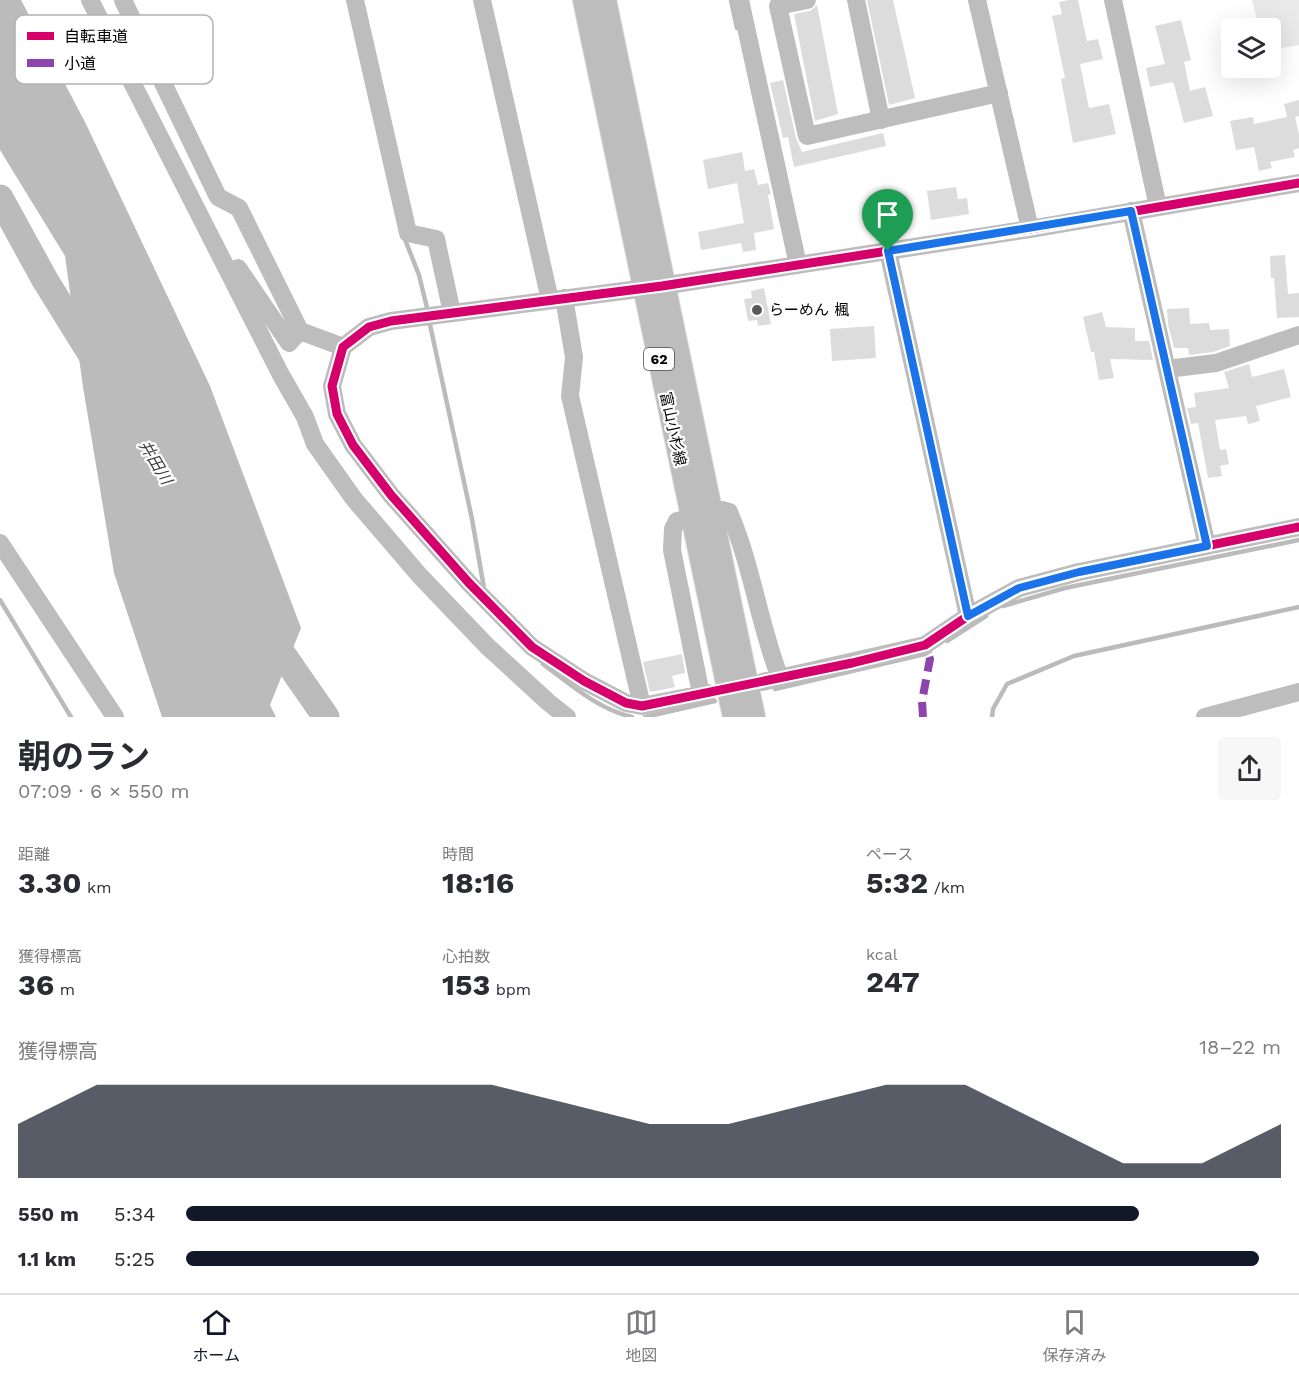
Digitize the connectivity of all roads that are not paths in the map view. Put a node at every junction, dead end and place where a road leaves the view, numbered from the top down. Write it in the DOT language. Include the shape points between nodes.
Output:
graph roads {
  1 [pos="90,0"];
  2 [pos="123,0"];
  3 [pos="355,0"];
  4 [pos="482,0"];
  5 [pos="585,0"];
  6 [pos="604,0"];
  7 [pos="740,0"];
  8 [pos="807,0"];
  9 [pos="856,0"];
  10 [pos="977,0"];
  11 [pos="1113,0"];
  12 [pos="98,15"];
  13 [pos="130,15"];
  14 [pos="133,84"];
  15 [pos="164,84"];
  16 [pos="999,93"];
  17 [pos="881,120"];
  18 [pos="1299,183"];
  19 [pos="1158,207"];
  20 [pos="1131,211"];
  21 [pos="1030,229"];
  22 [pos="217,248"];
  23 [pos="888,251"];
  24 [pos="798,265"];
  25 [pos="653,287"];
  26 [pos="557,299"];
  27 [pos="452,313"];
  28 [pos="300,331"];
  29 [pos="1299,335"];
  30 [pos="343,347"];
  31 [pos="1167,369"];
  32 [pos="701,516"];
  33 [pos="1299,527"];
  34 [pos="0,543"];
  35 [pos="1207,546"];
  36 [pos="968,616"];
  37 [pos="1299,692"];
  38 [pos="642,706"];
  39 [pos="567,716"];
  40 [pos="115,717"];
  41 [pos="735,717"];
  42 [pos="753,717"];
  43 [pos="1205,717"];
  1 -- 12 [label="street"];
  2 -- 13 [label="street"];
  3 -- 27 [label="street" via="408,233 436,238"];
  4 -- 26 [label="street"];
  5 -- 25 [label="main road, 富山小杉線 / 62"];
  6 -- 25 [label="main road, 富山小杉線 / 62"];
  7 -- 24 [label="street"];
  8 -- 17 [label="street" via="778,6 807,136"];
  9 -- 17 [label="street"];
  10 -- 16 [label="street"];
  11 -- 19 [label="street"];
  14 -- 22 [label="street"];
  15 -- 28 [label="street" via="219,197 238,207"];
  16 -- 17 [label="street"];
  16 -- 21 [label="street"];
  18 -- 19 [label="street"];
  19 -- 20 [label="street"];
  20 -- 21 [label="street"];
  20 -- 31 [label="street"];
  21 -- 23 [label="street"];
  22 -- 28 [label="street" via="235,264 289,343"];
  22 -- 39 [label="street" via="305,417 315,444 354,499 487,646"];
  23 -- 24 [label="street"];
  23 -- 36 [label="street"];
  24 -- 25 [label="street"];
  25 -- 26 [label="street"];
  25 -- 32 [label="main road, 富山小杉線 / 62"];
  26 -- 27 [label="street"];
  26 -- 38 [label="street" via="574,357 570,396"];
  27 -- 30 [label="street" via="369,327"];
  28 -- 30 [label="street"];
  29 -- 31 [label="street" via="1216,363"];
  30 -- 38 [label="street" via="332,386 337,414 353,445 391,495 532,647 584,681 626,703"];
  31 -- 35 [label="street"];
  32 -- 36 [label="street" via="729,512 741,539 768,648 771,680 925,645"];
  32 -- 38 [label="street" via="677,521 672,550 704,694"];
  32 -- 41 [label="main road, 富山小杉線 / 62"];
  32 -- 42 [label="main road, 富山小杉線 / 62"];
  33 -- 35 [label="street"];
  34 -- 40 [label="street"];
  35 -- 36 [label="street" via="1019,588"];
  37 -- 43 [label="street"];
}
